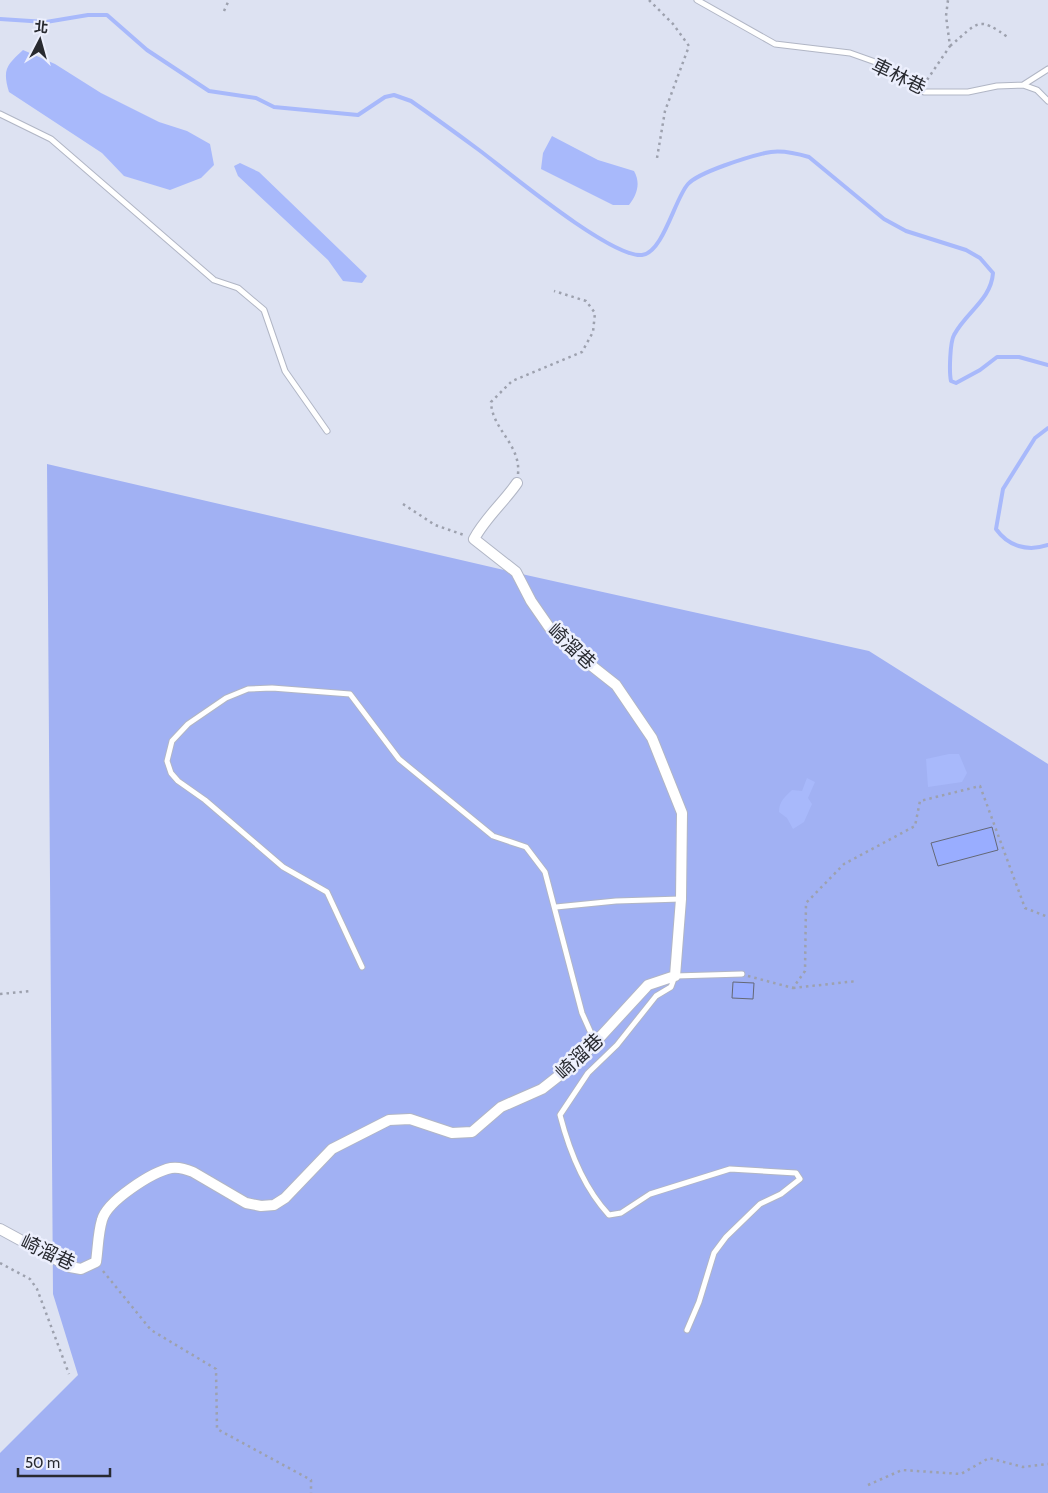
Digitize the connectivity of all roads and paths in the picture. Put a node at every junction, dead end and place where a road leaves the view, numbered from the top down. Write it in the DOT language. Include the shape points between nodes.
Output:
graph roads {
  1 [pos="229,0"];
  2 [pos="649,0"];
  3 [pos="696,0"];
  4 [pos="948,0"];
  5 [pos="224,11"];
  6 [pos="1009,38"];
  7 [pos="950,46"];
  8 [pos="1048,69"];
  9 [pos="1023,85"];
  10 [pos="913,86"];
  11 [pos="1048,102"];
  12 [pos="0,114"];
  13 [pos="657,158"];
  14 [pos="554,290"];
  15 [pos="327,431"];
  16 [pos="517,482"];
  17 [pos="403,504"];
  18 [pos="474,539"];
  19 [pos="682,899"];
  20 [pos="556,907"];
  21 [pos="1048,917"];
  22 [pos="362,966"];
  23 [pos="742,974"];
  24 [pos="675,976"];
  25 [pos="857,981"];
  26 [pos="793,988"];
  27 [pos="31,991"];
  28 [pos="0,994"];
  29 [pos="596,1043"];
  30 [pos="0,1229"];
  31 [pos="96,1262"];
  32 [pos="0,1263"];
  33 [pos="687,1330"];
  34 [pos="69,1374"];
  35 [pos="1048,1464"];
  36 [pos="868,1485"];
  37 [pos="311,1493"];
  1 -- 5 [label="path"];
  2 -- 13 [label="path" via="689,46 665,111"];
  3 -- 10 [label="lane, 車林巷" via="775,44 850,53 881,64"];
  4 -- 7 [label="path" via="946,16"];
  6 -- 7 [label="path" via="987,23 976,24"];
  7 -- 10 [label="path" via="926,80"];
  8 -- 9 [label="lane"];
  9 -- 10 [label="lane, 車林巷" via="937,93 924,92"];
  9 -- 11 [label="lane" via="1037,90"];
  12 -- 15 [label="lane" via="51,139 214,280 238,288 264,310 285,371"];
  14 -- 16 [label="path" via="586,301 595,313 592,332 582,352 512,381 491,402 492,416 514,448 519,467"];
  16 -- 18 [label="street"];
  17 -- 18 [label="path" via="435,525"];
  18 -- 19 [label="street, 崎溜巷" via="516,572 549,628 616,685 652,738 682,813"];
  19 -- 20 [label="lane"];
  19 -- 24 [label="street, 崎溜巷"];
  20 -- 22 [label="lane" via="545,872 526,847 493,836 399,759 350,694 272,688 248,689 226,698 188,724 172,741 167,761 171,773 283,867 327,892"];
  20 -- 29 [label="lane" via="582,1012"];
  21 -- 26 [label="path" via="1025,908 980,786 920,801 915,826 844,864 806,903 805,971"];
  23 -- 24 [label="lane"];
  23 -- 26 [label="path"];
  24 -- 29 [label="street, 崎溜巷" via="648,985"];
  24 -- 33 [label="lane" via="671,987 656,996 617,1045 588,1073 560,1115 568,1146 599,1204 609,1214 621,1213 650,1194 730,1169 796,1173 800,1179 781,1194 760,1204 714,1253"];
  25 -- 26 [label="path"];
  27 -- 28 [label="path"];
  29 -- 31 [label="street, 崎溜巷" via="542,1089 501,1107 472,1132 452,1132 410,1119 389,1120 364,1132 332,1149 274,1205 246,1203 184,1168 171,1168 142,1179 102,1218"];
  30 -- 31 [label="street, 崎溜巷" via="70,1267 81,1269"];
  31 -- 37 [label="path" via="150,1330 216,1369 217,1429 311,1480"];
  32 -- 34 [label="path" via="30,1279 37,1288"];
  35 -- 36 [label="path" via="1023,1467 989,1458 961,1474 902,1470"];
}
